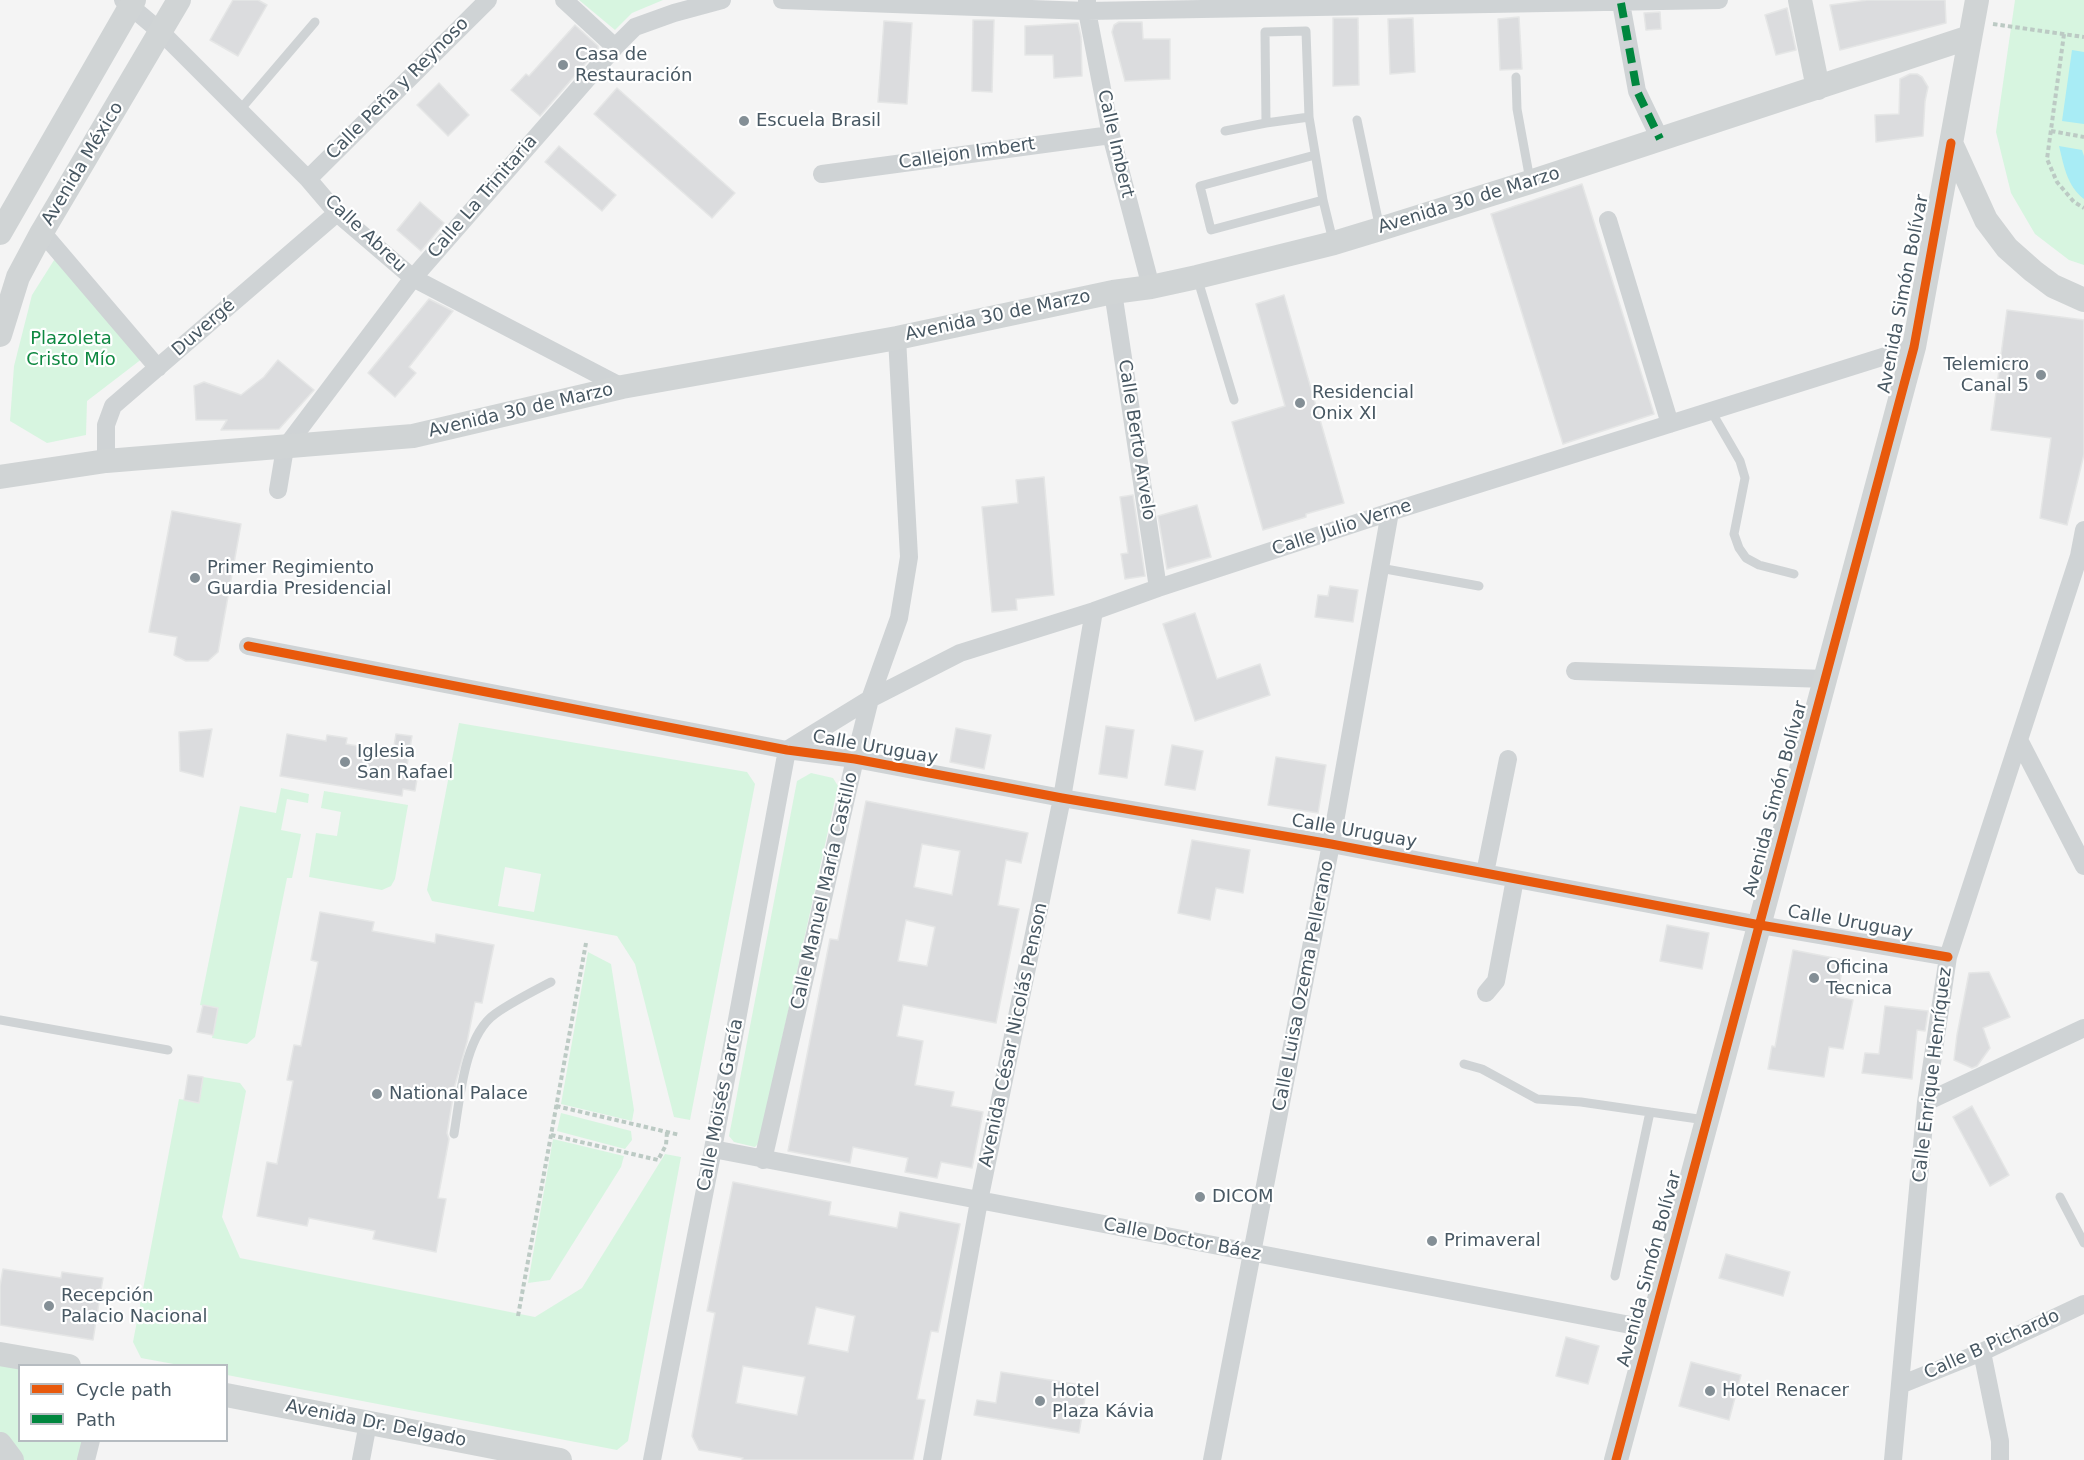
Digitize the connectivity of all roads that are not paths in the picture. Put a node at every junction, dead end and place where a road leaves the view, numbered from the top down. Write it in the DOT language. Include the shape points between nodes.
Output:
graph roads {
  1 [pos="179,0"];
  2 [pos="488,0"];
  3 [pos="564,0"];
  4 [pos="722,0"];
  5 [pos="782,0"];
  6 [pos="1719,0"];
  7 [pos="1800,0"];
  8 [pos="129,2"];
  9 [pos="953,3"];
  10 [pos="1621,3"];
  11 [pos="1087,5"];
  12 [pos="1973,20"];
  13 [pos="315,22"];
  14 [pos="161,32"];
  15 [pos="615,46"];
  16 [pos="1516,77"];
  17 [pos="1818,88"];
  18 [pos="238,111"];
  19 [pos="1309,117"];
  20 [pos="1357,120"];
  21 [pos="1266,123"];
  22 [pos="1225,131"];
  23 [pos="1111,135"];
  24 [pos="1660,140"];
  25 [pos="1951,143"];
  26 [pos="1315,156"];
  27 [pos="822,174"];
  28 [pos="308,179"];
  29 [pos="1530,182"];
  30 [pos="1323,200"];
  31 [pos="337,213"];
  32 [pos="1608,220"];
  33 [pos="1380,229"];
  34 [pos="42,232"];
  35 [pos="0,233"];
  36 [pos="1334,243"];
  37 [pos="1197,277"];
  38 [pos="413,278"];
  39 [pos="1150,287"];
  40 [pos="1113,292"];
  41 [pos="2084,300"];
  42 [pos="0,335"];
  43 [pos="897,338"];
  44 [pos="1914,347"];
  45 [pos="158,368"];
  46 [pos="622,387"];
  47 [pos="1234,400"];
  48 [pos="1711,411"];
  49 [pos="1670,424"];
  50 [pos="285,448"];
  51 [pos="106,461"];
  52 [pos="0,477"];
  53 [pos="278,490"];
  54 [pos="1390,512"];
  55 [pos="2084,530"];
  56 [pos="2081,556"];
  57 [pos="1380,568"];
  58 [pos="1794,574"];
  59 [pos="1479,586"];
  60 [pos="1158,588"];
  61 [pos="1094,611"];
  62 [pos="248,646"];
  63 [pos="1575,671"];
  64 [pos="1826,679"];
  65 [pos="870,699"];
  66 [pos="2019,740"];
  67 [pos="787,750"];
  68 [pos="855,759"];
  69 [pos="1508,759"];
  70 [pos="1062,798"];
  71 [pos="1331,844"];
  72 [pos="2084,866"];
  73 [pos="1485,873"];
  74 [pos="1515,879"];
  75 [pos="1760,925"];
  76 [pos="1948,957"];
  77 [pos="551,982"];
  78 [pos="1486,993"];
  79 [pos="0,1020"];
  80 [pos="2084,1028"];
  81 [pos="168,1050"];
  82 [pos="1464,1064"];
  83 [pos="1926,1102"];
  84 [pos="1650,1112"];
  85 [pos="1707,1121"];
  86 [pos="454,1134"];
  87 [pos="713,1149"];
  88 [pos="763,1160"];
  89 [pos="2060,1197"];
  90 [pos="979,1201"];
  91 [pos="2084,1243"];
  92 [pos="1252,1253"];
  93 [pos="1614,1276"];
  94 [pos="2084,1304"];
  95 [pos="1651,1329"];
  96 [pos="1982,1352"];
  97 [pos="0,1353"];
  98 [pos="63,1364"];
  99 [pos="1900,1385"];
  100 [pos="228,1395"];
  101 [pos="368,1423"];
  102 [pos="90,1442"];
  103 [pos="0,1444"];
  104 [pos="12,1460"];
  105 [pos="86,1460"];
  106 [pos="361,1460"];
  107 [pos="560,1460"];
  108 [pos="652,1460"];
  109 [pos="932,1460"];
  110 [pos="1212,1460"];
  111 [pos="1616,1460"];
  112 [pos="1893,1460"];
  113 [pos="2000,1460"];
  1 -- 14 [label="main road, Avenida México"];
  2 -- 28 [label="street, Calle Peña y Reynoso"];
  3 -- 15 [label="street"];
  4 -- 15 [label="street, Calle La Trinitaria" via="635,27"];
  5 -- 9 [label="street"];
  6 -- 10 [label="street"];
  7 -- 17 [label="main road"];
  8 -- 14 [label="street, Calle Abreu"];
  8 -- 35 [label="main road, Avenida México"];
  9 -- 11 [label="street"];
  10 -- 11 [label="street"];
  10 -- 24 [label="street" via="1637,91"];
  11 -- 23 [label="street, Calle Imbert"];
  12 -- 17 [label="main road, Avenida 30 de Marzo"];
  12 -- 25 [label="main road, Avenida Simón Bolívar"];
  13 -- 18 [label="lane"];
  14 -- 18 [label="street, Calle Abreu"];
  14 -- 34 [label="main road, Avenida México"];
  15 -- 38 [label="street, Calle La Trinitaria"];
  16 -- 29 [label="lane" via="1519,125"];
  17 -- 24 [label="main road, Avenida 30 de Marzo"];
  18 -- 28 [label="street, Calle Abreu"];
  19 -- 21 [label="lane"];
  19 -- 21 [label="lane" via="1306,31 1265,32"];
  19 -- 26 [label="lane"];
  20 -- 33 [label="lane"];
  21 -- 22 [label="lane"];
  23 -- 27 [label="street, Callejon Imbert"];
  23 -- 39 [label="street, Calle Imbert"];
  24 -- 29 [label="main road, Avenida 30 de Marzo"];
  25 -- 41 [label="main road" via="1986,220 2007,248 2053,286"];
  25 -- 44 [label="main road, Avenida Simón Bolívar"];
  26 -- 30 [label="lane"];
  26 -- 30 [label="lane" via="1200,186 1211,230"];
  28 -- 31 [label="street, Calle Abreu"];
  29 -- 33 [label="main road, Avenida 30 de Marzo"];
  30 -- 36 [label="lane"];
  31 -- 38 [label="street, Calle Abreu"];
  31 -- 45 [label="street, Duvergé"];
  32 -- 49 [label="street"];
  33 -- 36 [label="main road, Avenida 30 de Marzo"];
  34 -- 42 [label="main road, Avenida México" via="18,277"];
  34 -- 45 [label="street"];
  36 -- 37 [label="main road, Avenida 30 de Marzo"];
  37 -- 39 [label="main road, Avenida 30 de Marzo"];
  37 -- 47 [label="lane"];
  38 -- 46 [label="street, Calle Abreu"];
  38 -- 50 [label="street, Calle La Trinitaria"];
  39 -- 40 [label="main road, Avenida 30 de Marzo"];
  40 -- 43 [label="main road, Avenida 30 de Marzo"];
  40 -- 60 [label="street, Calle Berto Arvelo"];
  43 -- 46 [label="main road, Avenida 30 de Marzo"];
  43 -- 65 [label="street, Calle Manuel María Castillo" via="909,556 899,618"];
  44 -- 48 [label="street, Calle Julio Verne"];
  44 -- 64 [label="main road, Avenida Simón Bolívar"];
  45 -- 51 [label="street, Duvergé" via="113,406 106,425"];
  46 -- 50 [label="main road, Avenida 30 de Marzo" via="413,436"];
  48 -- 49 [label="street, Calle Julio Verne"];
  48 -- 58 [label="lane" via="1740,461 1745,478 1734,534 1739,548 1746,558 1759,565"];
  49 -- 54 [label="street, Calle Julio Verne"];
  50 -- 51 [label="main road, Avenida 30 de Marzo"];
  50 -- 53 [label="street"];
  51 -- 52 [label="main road, Avenida 30 de Marzo"];
  54 -- 57 [label="street, Calle Luisa Ozema Pellerano"];
  54 -- 60 [label="street, Calle Julio Verne"];
  55 -- 56 [label="street, Calle Enrique Henríquez"];
  56 -- 66 [label="street, Calle Enrique Henríquez"];
  57 -- 59 [label="lane"];
  57 -- 71 [label="street, Calle Luisa Ozema Pellerano"];
  60 -- 61 [label="street, Calle Julio Verne"];
  61 -- 65 [label="street, Calle Julio Verne" via="960,653"];
  61 -- 70 [label="street, Avenida César Nicolás Penson"];
  62 -- 67 [label="street, Calle Uruguay"];
  63 -- 64 [label="street"];
  64 -- 75 [label="main road, Avenida Simón Bolívar"];
  65 -- 67 [label="street, Calle Julio Verne"];
  65 -- 68 [label="street, Calle Manuel María Castillo"];
  66 -- 72 [label="street"];
  66 -- 76 [label="street, Calle Enrique Henríquez"];
  67 -- 68 [label="street, Calle Uruguay"];
  67 -- 87 [label="street, Calle Moisés García"];
  68 -- 70 [label="street, Calle Uruguay"];
  68 -- 88 [label="street, Calle Manuel María Castillo"];
  69 -- 73 [label="street"];
  70 -- 71 [label="street, Calle Uruguay"];
  70 -- 90 [label="street, Avenida César Nicolás Penson"];
  71 -- 73 [label="street, Calle Uruguay"];
  71 -- 92 [label="street, Calle Luisa Ozema Pellerano"];
  73 -- 74 [label="street, Calle Uruguay"];
  74 -- 75 [label="street, Calle Uruguay"];
  74 -- 78 [label="street" via="1496,981"];
  75 -- 76 [label="street, Calle Uruguay"];
  75 -- 85 [label="main road, Avenida Simón Bolívar"];
  76 -- 83 [label="street, Calle Enrique Henríquez"];
  77 -- 86 [label="lane" via="493,1015 483,1028 467,1061"];
  79 -- 81 [label="lane"];
  80 -- 83 [label="street"];
  82 -- 84 [label="lane" via="1482,1069 1537,1099"];
  83 -- 99 [label="street, Calle Enrique Henríquez"];
  84 -- 85 [label="lane"];
  84 -- 93 [label="lane"];
  85 -- 95 [label="main road, Avenida Simón Bolívar"];
  87 -- 88 [label="street, Calle Doctor Báez"];
  87 -- 108 [label="street, Calle Moisés García"];
  88 -- 90 [label="street, Calle Doctor Báez"];
  89 -- 91 [label="lane"];
  90 -- 92 [label="street, Calle Doctor Báez"];
  90 -- 109 [label="street, Avenida César Nicolás Penson"];
  92 -- 95 [label="street, Calle Doctor Báez"];
  92 -- 110 [label="street, Calle Luisa Ozema Pellerano"];
  94 -- 96 [label="street, Calle B Pichardo"];
  95 -- 111 [label="main road, Avenida Simón Bolívar"];
  96 -- 99 [label="street, Calle B Pichardo"];
  96 -- 113 [label="street" via="2000,1441"];
  97 -- 98 [label="main road"];
  99 -- 112 [label="street, Calle Enrique Henríquez"];
  100 -- 101 [label="main road, Avenida Dr. Delgado"];
  101 -- 106 [label="street"];
  101 -- 107 [label="main road, Avenida Dr. Delgado"];
  102 -- 105 [label="street"];
  103 -- 104 [label="main road"];
}
